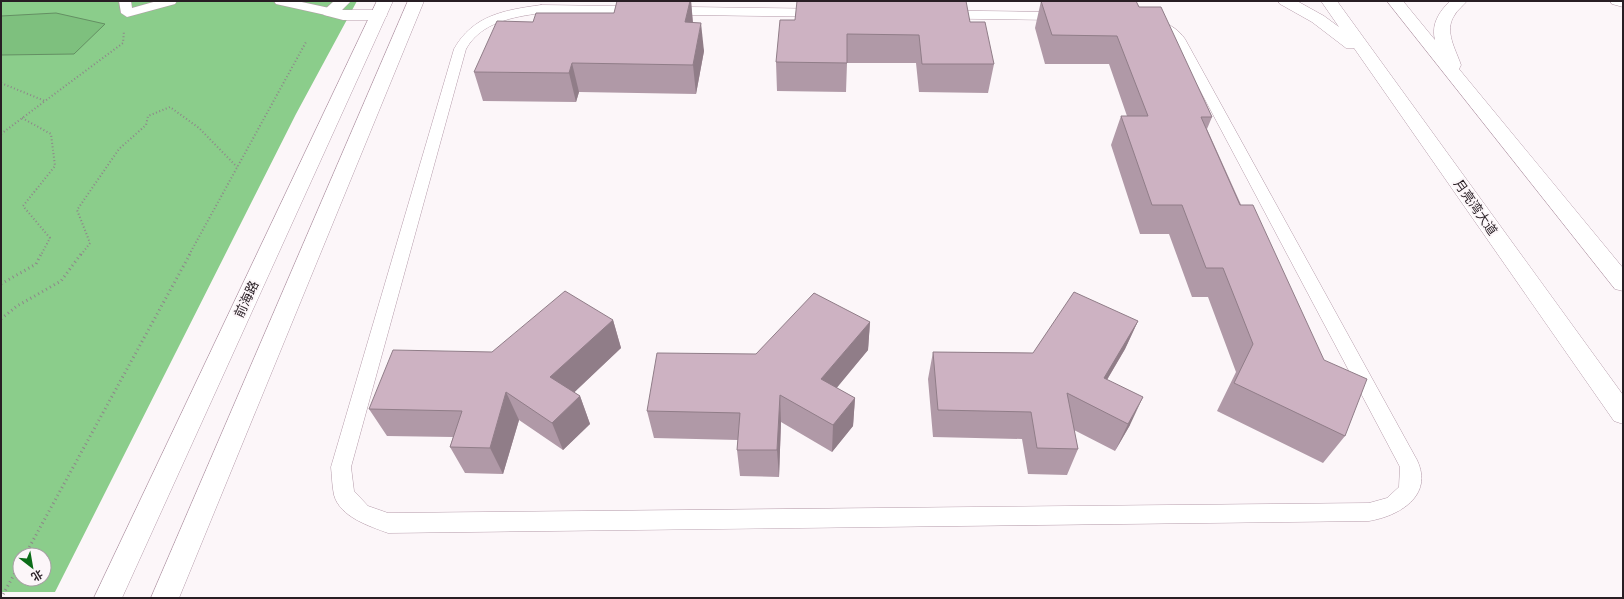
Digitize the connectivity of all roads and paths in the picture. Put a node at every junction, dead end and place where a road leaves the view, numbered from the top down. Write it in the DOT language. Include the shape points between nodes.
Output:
graph roads {
  1 [pos="171,1"];
  2 [pos="280,1"];
  3 [pos="343,1"];
  4 [pos="416,1"];
  5 [pos="1286,1"];
  6 [pos="1329,1"];
  7 [pos="1395,1"];
  8 [pos="1459,1"];
  9 [pos="1618,1"];
  10 [pos="1623,2"];
  11 [pos="126,7"];
  12 [pos="932,7"];
  13 [pos="382,8"];
  14 [pos="330,12"];
  15 [pos="306,42"];
  16 [pos="1380,72"];
  17 [pos="1458,79"];
  18 [pos="1,83"];
  19 [pos="45,101"];
  20 [pos="22,118"];
  21 [pos="1,134"];
  22 [pos="237,167"];
  23 [pos="1623,283"];
  24 [pos="1,284"];
  25 [pos="1,319"];
  26 [pos="1623,414"];
  27 [pos="29,547"];
  28 [pos="12,579"];
  29 [pos="2,598"];
  30 [pos="108,598"];
  31 [pos="165,598"];
  1 -- 11 [label="lane"];
  2 -- 14 [label="lane"];
  3 -- 14 [label="street"];
  4 -- 31 [label="street"];
  5 -- 16 [label="street" via="1349,41"];
  6 -- 16 [label="street, 月亮湾大道"];
  7 -- 17 [label="street"];
  8 -- 17 [label="street" via="1446,12 1441,25"];
  9 -- 10 [label="street"];
  11 -- 19 [label="path" via="123,43"];
  12 -- 12 [label="lane" via="541,9 507,15 470,34 460,49 341,467 344,495 361,513 388,523 1369,512 1385,510 1400,501 1410,487 1410,466 1179,39 1149,20 1129,17"];
  13 -- 14 [label="street" via="343,15"];
  13 -- 30 [label="street, 前海路"];
  15 -- 22 [label="path"];
  16 -- 26 [label="street, 月亮湾大道"];
  17 -- 23 [label="street"];
  18 -- 19 [label="path"];
  19 -- 20 [label="path"];
  20 -- 21 [label="path"];
  20 -- 24 [label="path" via="51,134 55,166 23,206 50,238 36,264"];
  22 -- 25 [label="path" via="199,128 170,107 148,116 146,125 119,149 77,210 90,243 61,281 17,306"];
  22 -- 27 [label="path"];
  28 -- 29 [label="path"];
}
